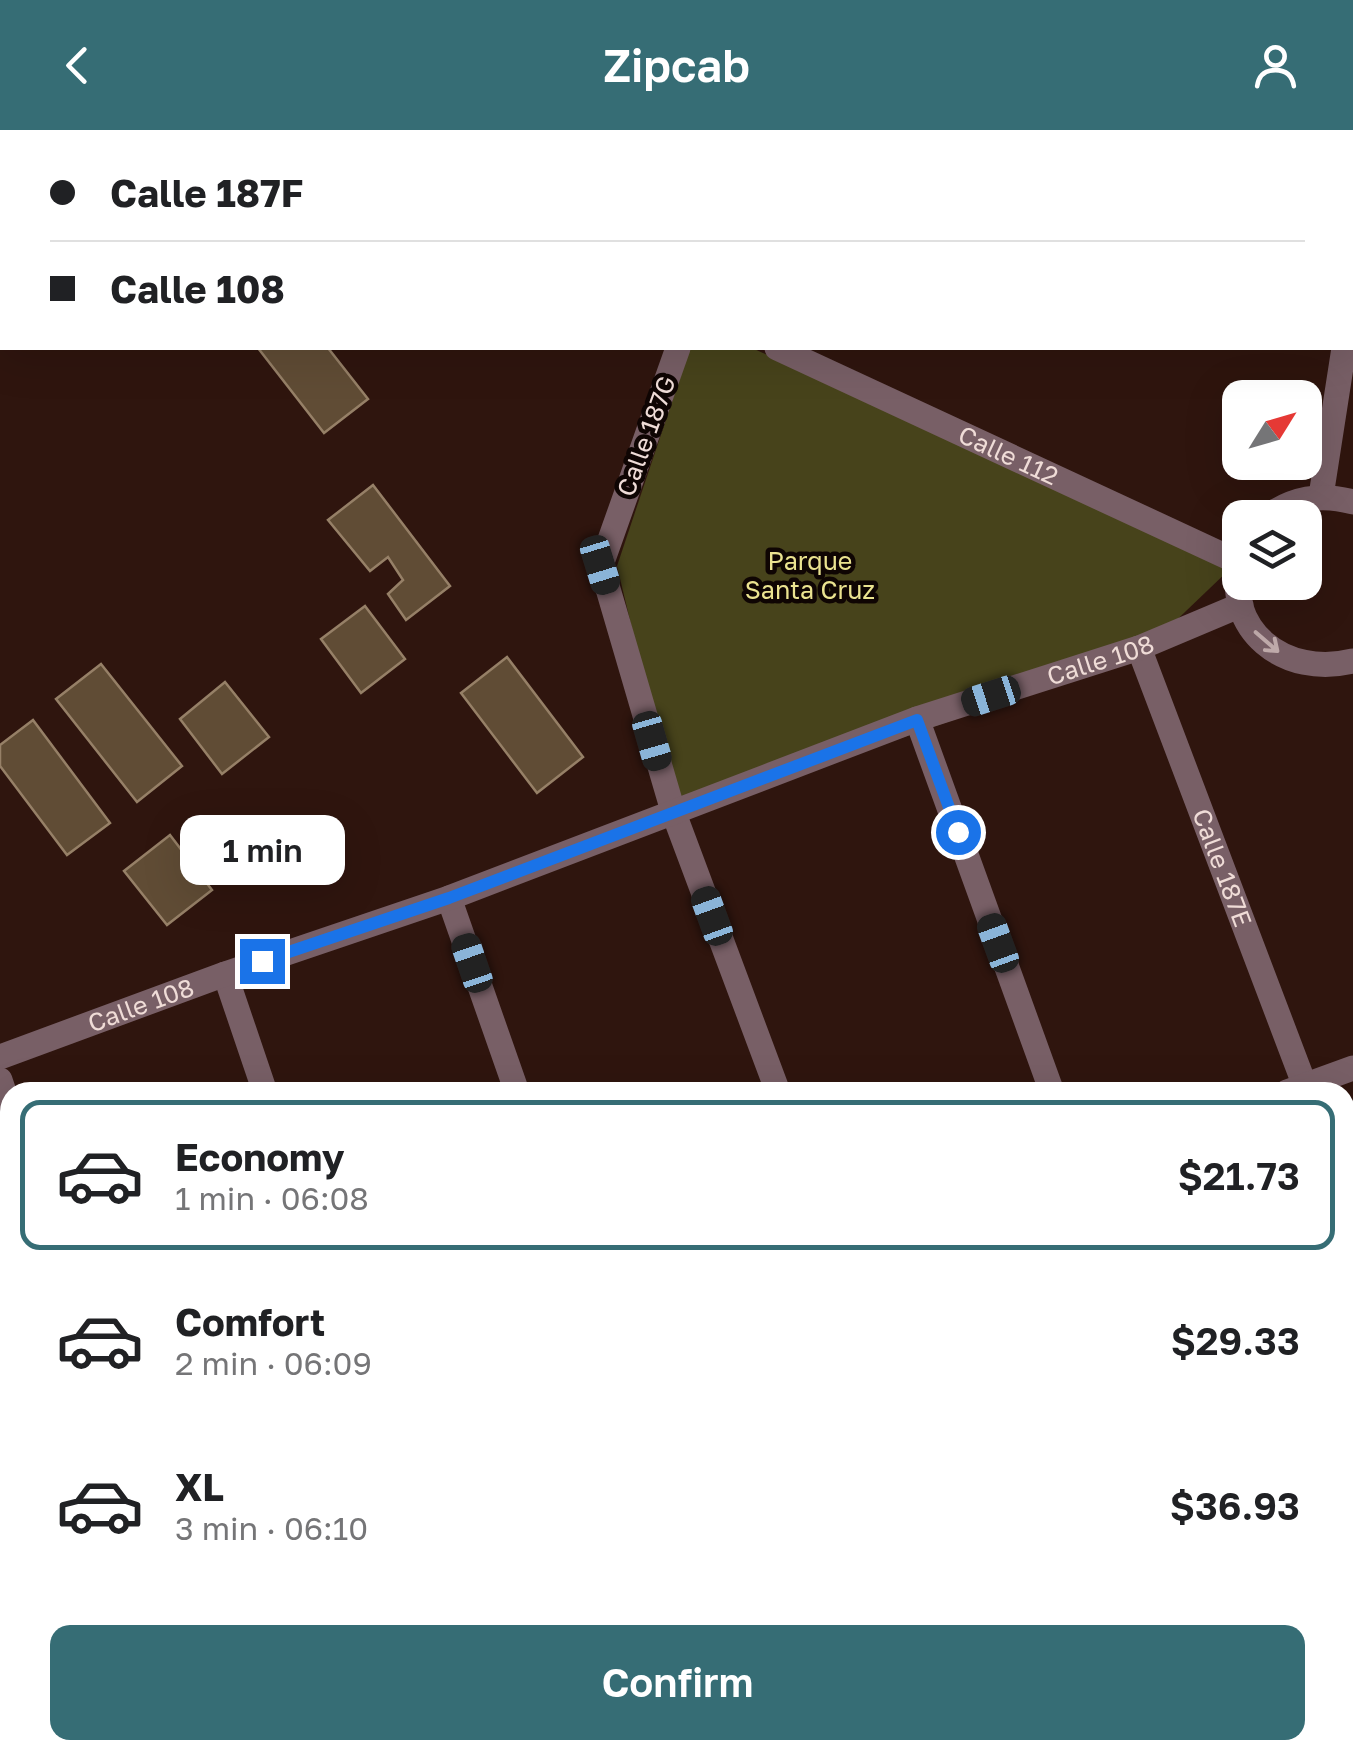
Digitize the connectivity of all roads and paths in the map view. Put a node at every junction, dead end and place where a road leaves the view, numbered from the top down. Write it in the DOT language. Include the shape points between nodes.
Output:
graph roads {
  1 [pos="677,350"];
  2 [pos="781,350"];
  3 [pos="1344,350"];
  4 [pos="1322,496"];
  5 [pos="1298,500"];
  6 [pos="1353,502"];
  7 [pos="1222,552"];
  8 [pos="1239,600"];
  9 [pos="1241,605"];
  10 [pos="1139,648"];
  11 [pos="1353,661"];
  12 [pos="917,720"];
  13 [pos="673,811"];
  14 [pos="449,898"];
  15 [pos="225,974"];
  16 [pos="0,1057"];
  17 [pos="1353,1068"];
  18 [pos="262,1082"];
  19 [pos="513,1082"];
  20 [pos="774,1082"];
  21 [pos="1048,1082"];
  22 [pos="1294,1082"];
  23 [pos="1315,1082"];
  1 -- 13 [label="street, Calle 187G" via="600,565"];
  2 -- 7 [label="street, Calle 112"];
  3 -- 4 [label="street"];
  4 -- 5 [label="street"];
  4 -- 6 [label="street"];
  8 -- 9 [label="street"];
  9 -- 10 [label="street, Calle 108"];
  9 -- 11 [label="street, one-way" via="1264,644 1299,664"];
  10 -- 12 [label="street, Calle 108"];
  10 -- 22 [label="street, Calle 187E"];
  12 -- 13 [label="street, Calle 108"];
  12 -- 21 [label="street"];
  13 -- 14 [label="street, Calle 108"];
  13 -- 20 [label="street, Calle 187G"];
  14 -- 15 [label="street, Calle 108"];
  14 -- 19 [label="street"];
  15 -- 16 [label="street, Calle 108"];
  15 -- 18 [label="street"];
  17 -- 23 [label="street"];
}
